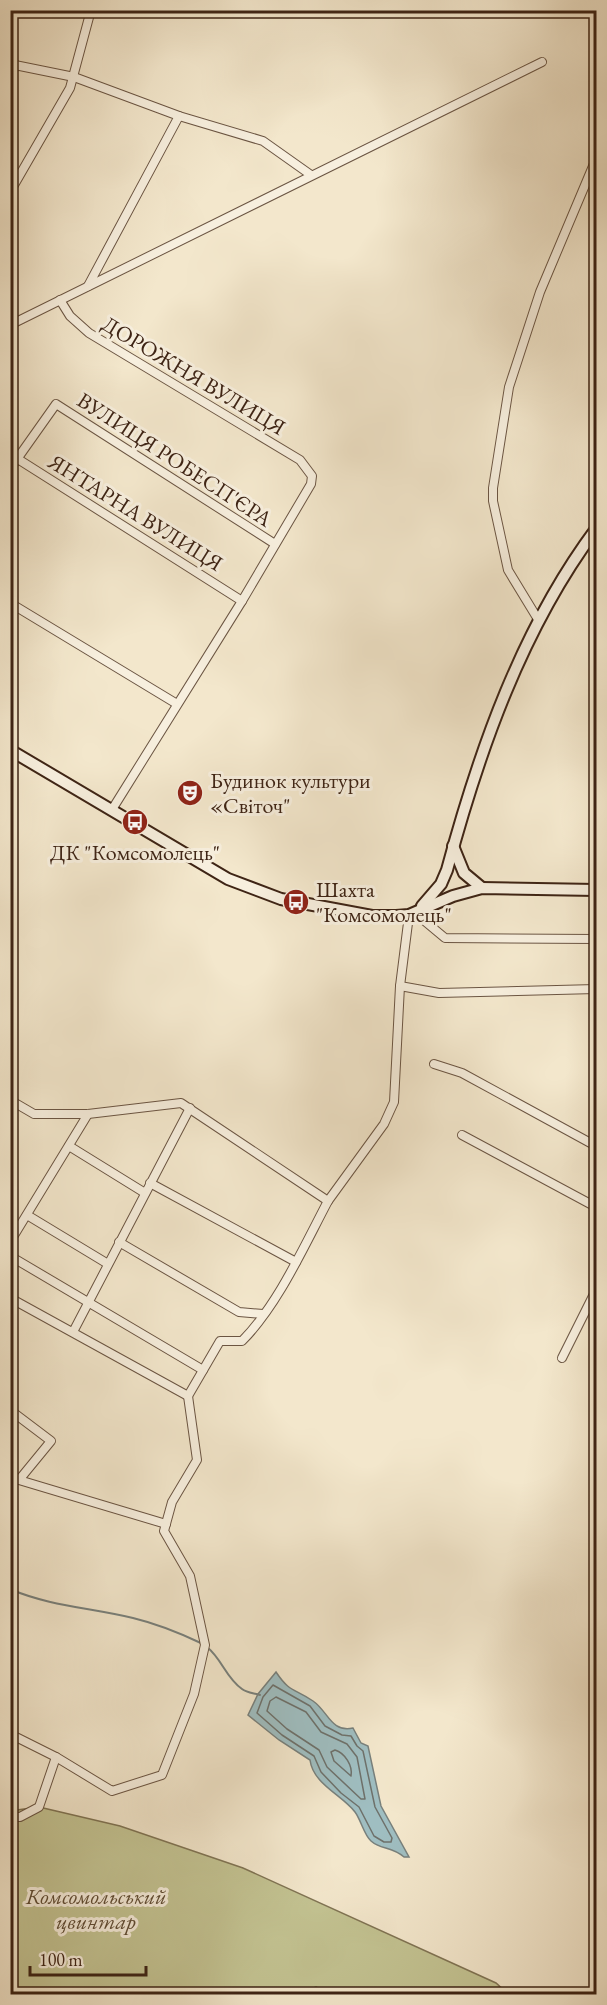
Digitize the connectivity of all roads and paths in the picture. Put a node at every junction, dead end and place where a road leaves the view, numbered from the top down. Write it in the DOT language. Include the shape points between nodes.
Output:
graph roads {
  1 [pos="91,10"];
  2 [pos="542,62"];
  3 [pos="13,64"];
  4 [pos="10,76"];
  5 [pos="74,77"];
  6 [pos="178,119"];
  7 [pos="597,159"];
  8 [pos="311,175"];
  9 [pos="10,192"];
  10 [pos="87,286"];
  11 [pos="60,300"];
  12 [pos="10,325"];
  13 [pos="14,456"];
  14 [pos="10,469"];
  15 [pos="597,529"];
  16 [pos="275,544"];
  17 [pos="242,601"];
  18 [pos="10,603"];
  19 [pos="539,621"];
  20 [pos="177,704"];
  21 [pos="10,750"];
  22 [pos="113,808"];
  23 [pos="453,846"];
  24 [pos="482,888"];
  25 [pos="597,890"];
  26 [pos="412,914"];
  27 [pos="597,939"];
  28 [pos="400,986"];
  29 [pos="597,989"];
  30 [pos="434,1064"];
  31 [pos="10,1100"];
  32 [pos="190,1108"];
  33 [pos="88,1114"];
  34 [pos="462,1135"];
  35 [pos="69,1146"];
  36 [pos="597,1146"];
  37 [pos="150,1183"];
  38 [pos="145,1193"];
  39 [pos="328,1201"];
  40 [pos="597,1207"];
  41 [pos="27,1215"];
  42 [pos="10,1242"];
  43 [pos="119,1242"];
  44 [pos="10,1256"];
  45 [pos="296,1262"];
  46 [pos="108,1264"];
  47 [pos="597,1290"];
  48 [pos="10,1298"];
  49 [pos="88,1302"];
  50 [pos="263,1314"];
  51 [pos="73,1332"];
  52 [pos="562,1358"];
  53 [pos="203,1371"];
  54 [pos="188,1396"];
  55 [pos="10,1410"];
  56 [pos="166,1524"];
  57 [pos="10,1734"];
  58 [pos="56,1757"];
  59 [pos="10,1816"];
  1 -- 5 [label="street"];
  2 -- 8 [label="street"];
  3 -- 4 [label="street"];
  3 -- 5 [label="street"];
  5 -- 6 [label="street"];
  5 -- 9 [label="street"];
  6 -- 8 [label="street" via="263,141"];
  6 -- 10 [label="street"];
  7 -- 19 [label="street" via="540,292 509,387 493,488 508,570"];
  8 -- 10 [label="street"];
  10 -- 11 [label="street"];
  11 -- 12 [label="street"];
  11 -- 16 [label="street, ДОРОЖНЯ ВУЛИЦЯ" via="70,316 89,333 300,460 312,476 311,484"];
  13 -- 14 [label="street"];
  13 -- 16 [label="street, ВУЛИЦЯ РОБЕСП'ЄРА" via="56,404"];
  13 -- 17 [label="street, ЯНТАРНА ВУЛИЦЯ"];
  15 -- 19 [label="street" via="570,565"];
  16 -- 17 [label="street"];
  17 -- 20 [label="street"];
  18 -- 20 [label="street"];
  19 -- 23 [label="street" via="494,725"];
  20 -- 22 [label="street"];
  21 -- 22 [label="street"];
  22 -- 26 [label="street" via="228,879 262,893 372,915"];
  23 -- 24 [label="street" via="464,873"];
  23 -- 26 [label="street" via="441,884"];
  24 -- 25 [label="street"];
  24 -- 26 [label="street"];
  26 -- 27 [label="street" via="445,938"];
  26 -- 28 [label="street"];
  28 -- 29 [label="street" via="439,993"];
  28 -- 39 [label="street" via="394,1102 384,1124"];
  30 -- 36 [label="street" via="462,1073"];
  31 -- 33 [label="street" via="34,1114"];
  32 -- 33 [label="street" via="182,1103"];
  32 -- 37 [label="street"];
  32 -- 39 [label="street"];
  33 -- 35 [label="street"];
  34 -- 40 [label="street"];
  35 -- 38 [label="street"];
  35 -- 41 [label="street"];
  37 -- 38 [label="street"];
  37 -- 45 [label="street"];
  38 -- 43 [label="street"];
  39 -- 45 [label="street"];
  41 -- 42 [label="street"];
  41 -- 46 [label="street"];
  43 -- 46 [label="street"];
  43 -- 50 [label="street" via="239,1312"];
  44 -- 49 [label="street"];
  45 -- 50 [label="street"];
  46 -- 49 [label="street"];
  47 -- 52 [label="street"];
  48 -- 51 [label="street"];
  49 -- 51 [label="street"];
  49 -- 53 [label="street"];
  50 -- 53 [label="street" via="242,1341 220,1341"];
  51 -- 54 [label="street"];
  53 -- 54 [label="street"];
  54 -- 56 [label="street" via="197,1460 172,1502"];
  55 -- 56 [label="street" via="51,1441 19,1480"];
  56 -- 58 [label="street" via="164,1531 190,1576 205,1645 194,1694 162,1775 111,1791"];
  57 -- 58 [label="street"];
  58 -- 59 [label="street" via="39,1807 20,1817"];
}
